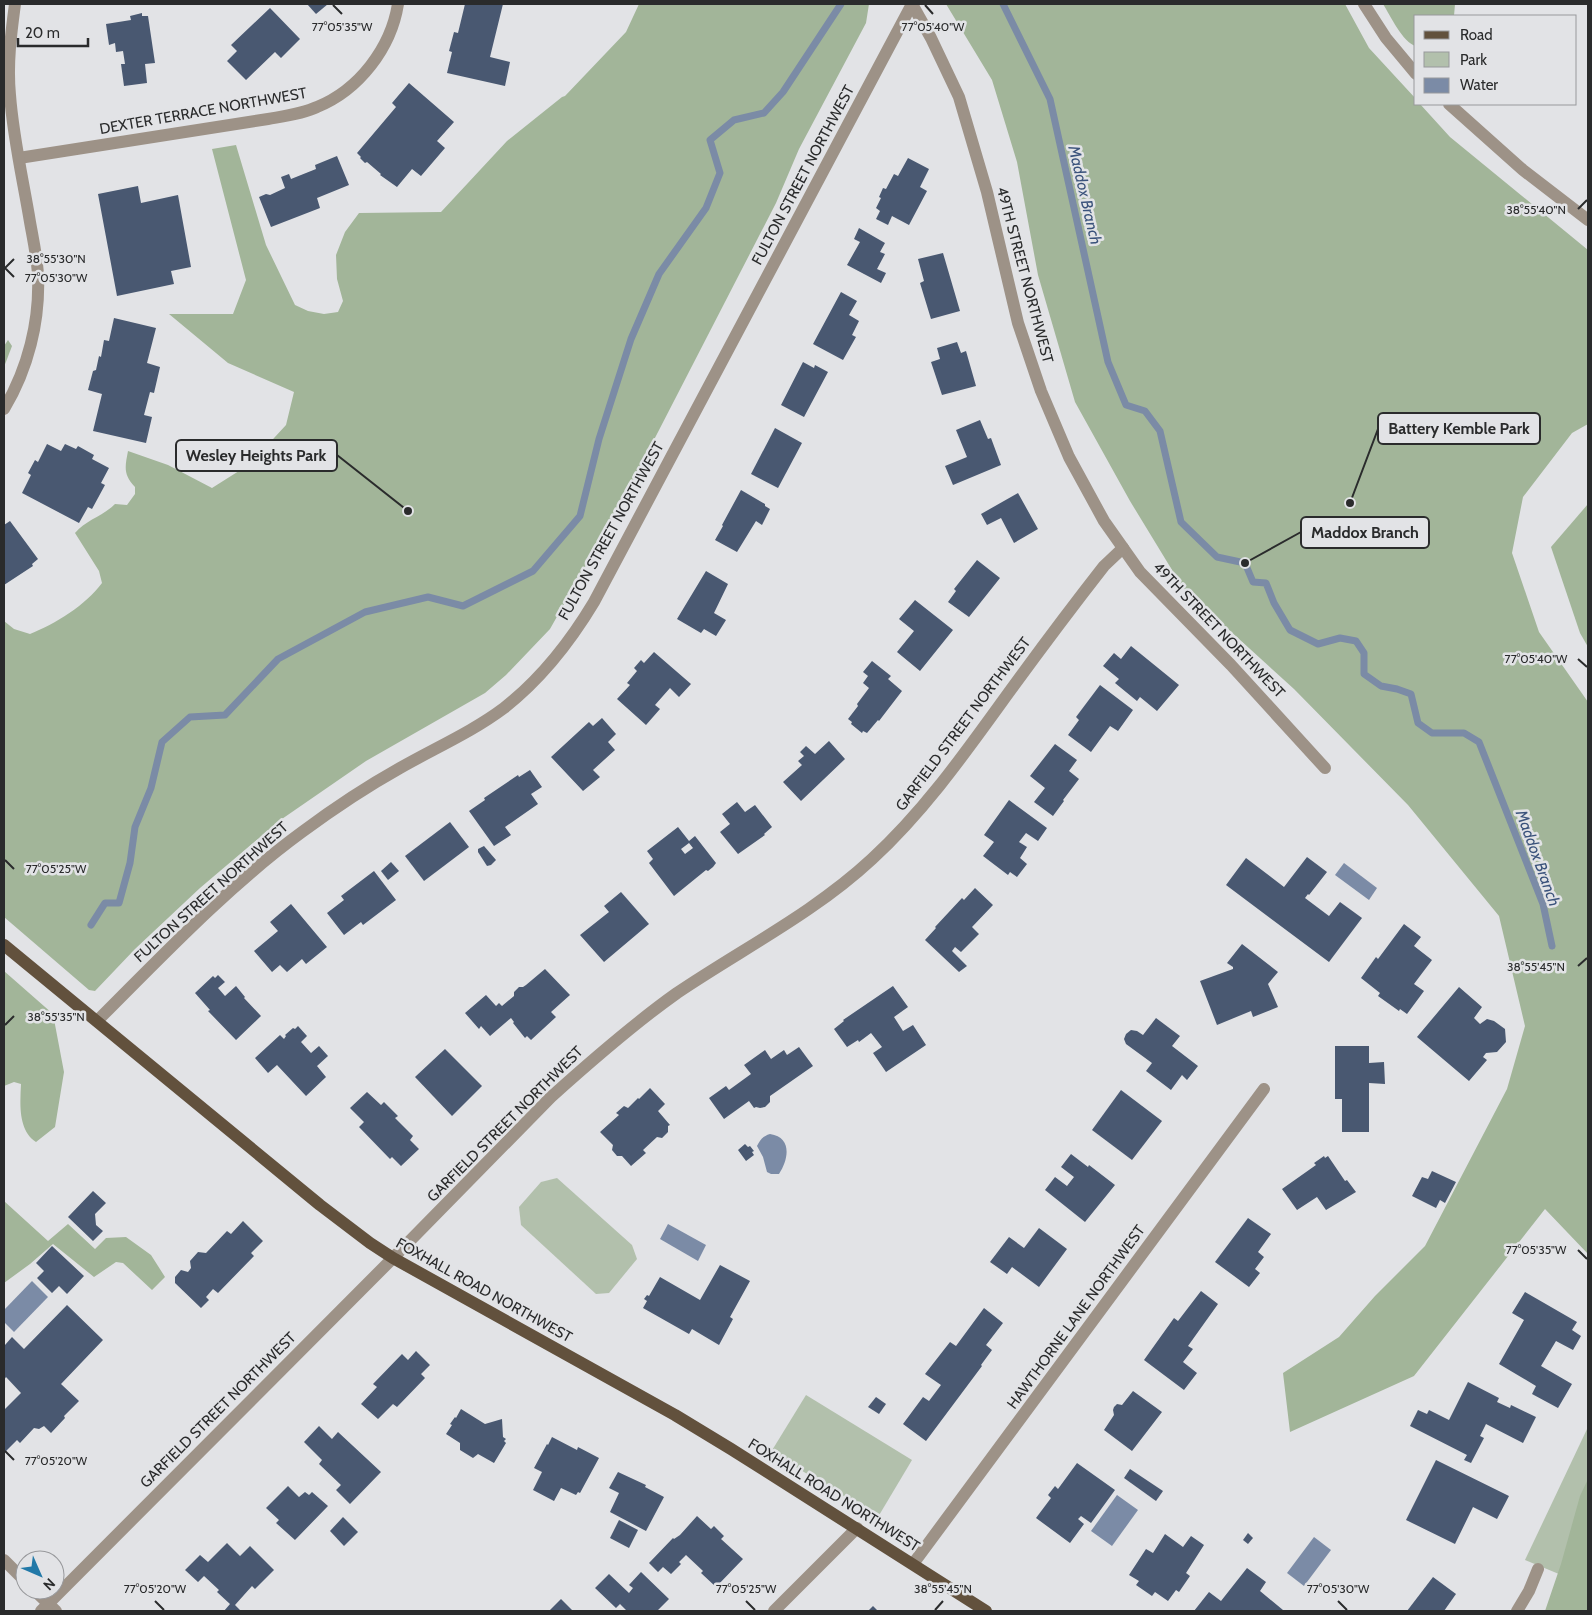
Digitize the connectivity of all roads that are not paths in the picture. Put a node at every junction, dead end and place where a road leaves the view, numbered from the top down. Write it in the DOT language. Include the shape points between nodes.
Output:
graph roads {
  1 [pos="15,4"];
  2 [pos="398,4"];
  3 [pos="912,4"];
  4 [pos="1364,4"];
  5 [pos="1414,72"];
  6 [pos="1450,105"];
  7 [pos="19,158"];
  8 [pos="1588,220"];
  9 [pos="4,409"];
  10 [pos="1123,548"];
  11 [pos="1326,768"];
  12 [pos="4,945"];
  13 [pos="97,1021"];
  14 [pos="1264,1089"];
  15 [pos="393,1258"];
  16 [pos="857,1528"];
  17 [pos="4,1560"];
  18 [pos="914,1564"];
  19 [pos="1538,1569"];
  20 [pos="15,1571"];
  21 [pos="48,1609"];
  22 [pos="774,1611"];
  23 [pos="986,1611"];
  24 [pos="1517,1611"];
  1 -- 7 [label="street" via="9,83"];
  2 -- 7 [label="street, DEXTER TERRACE NORTHWEST" via="387,39 370,65 348,88 315,108 268,119"];
  3 -- 10 [label="street, 49TH STREET NORTHWEST" via="959,97 987,192 1018,323 1044,400 1069,457 1104,521"];
  3 -- 13 [label="street, FULTON STREET NORTHWEST" via="594,602 558,654 498,713 361,791 278,850 208,912"];
  4 -- 5 [label="street" via="1386,38"];
  6 -- 8 [label="street" via="1513,161"];
  7 -- 9 [label="street" via="34,241 38,291 30,350"];
  10 -- 11 [label="street, 49TH STREET NORTHWEST" via="1147,580"];
  10 -- 15 [label="street, GARFIELD STREET NORTHWEST" via="1104,566 1070,610 936,790 878,854 833,891 642,1018 551,1098"];
  12 -- 13 [label="main road, FOXHALL ROAD NORTHWEST"];
  13 -- 15 [label="main road, FOXHALL ROAD NORTHWEST" via="327,1210"];
  14 -- 18 [label="street, HAWTHORNE LANE NORTHWEST"];
  15 -- 16 [label="main road, FOXHALL ROAD NORTHWEST" via="675,1415"];
  15 -- 21 [label="street, GARFIELD STREET NORTHWEST"];
  16 -- 18 [label="main road, FOXHALL ROAD NORTHWEST"];
  16 -- 22 [label="street"];
  17 -- 20 [label="street"];
  18 -- 23 [label="main road, FOXHALL ROAD NORTHWEST"];
  19 -- 24 [label="street"];
}
